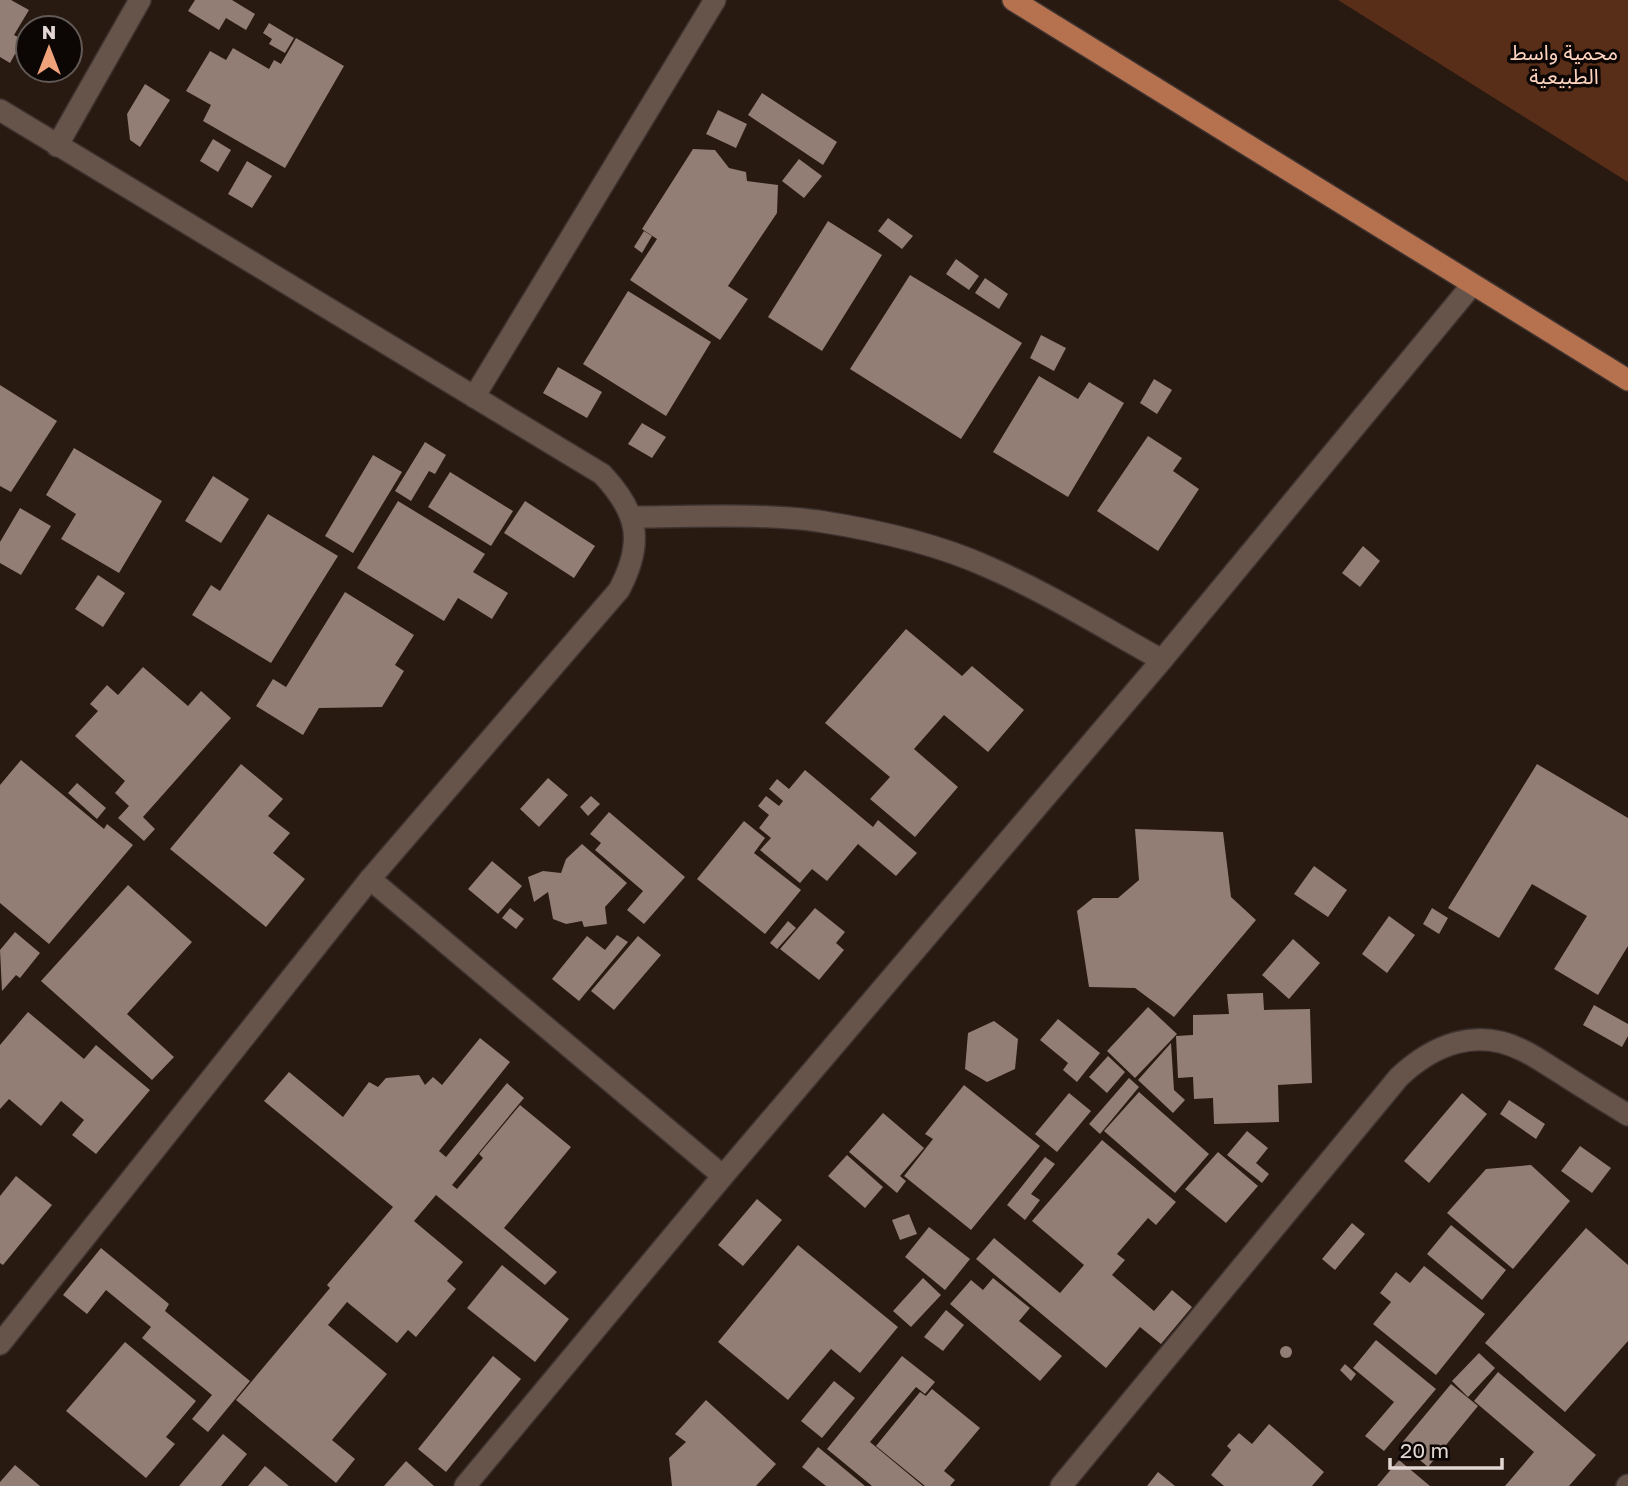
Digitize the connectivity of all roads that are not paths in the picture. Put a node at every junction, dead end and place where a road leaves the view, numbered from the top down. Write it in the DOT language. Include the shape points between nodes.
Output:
graph roads {
  1 [pos="140,0"];
  2 [pos="715,0"];
  3 [pos="1013,0"];
  4 [pos="0,110"];
  5 [pos="57,146"];
  6 [pos="1472,285"];
  7 [pos="1628,380"];
  8 [pos="474,397"];
  9 [pos="632,517"];
  10 [pos="1162,660"];
  11 [pos="370,879"];
  12 [pos="1628,1115"];
  13 [pos="723,1176"];
  14 [pos="0,1345"];
  15 [pos="465,1486"];
  16 [pos="1061,1486"];
  1 -- 5 [label="street"];
  2 -- 8 [label="street"];
  3 -- 6 [label="main road"];
  4 -- 5 [label="street"];
  5 -- 8 [label="street"];
  6 -- 7 [label="main road"];
  6 -- 10 [label="street"];
  8 -- 9 [label="street" via="602,474 620,493"];
  9 -- 10 [label="street" via="816,521 930,546 1038,590"];
  9 -- 11 [label="street" via="631,567 619,590"];
  10 -- 13 [label="street"];
  11 -- 13 [label="street"];
  11 -- 14 [label="street"];
  12 -- 16 [label="street" via="1520,1049 1494,1041 1442,1046 1418,1059"];
  13 -- 15 [label="street"];
}
